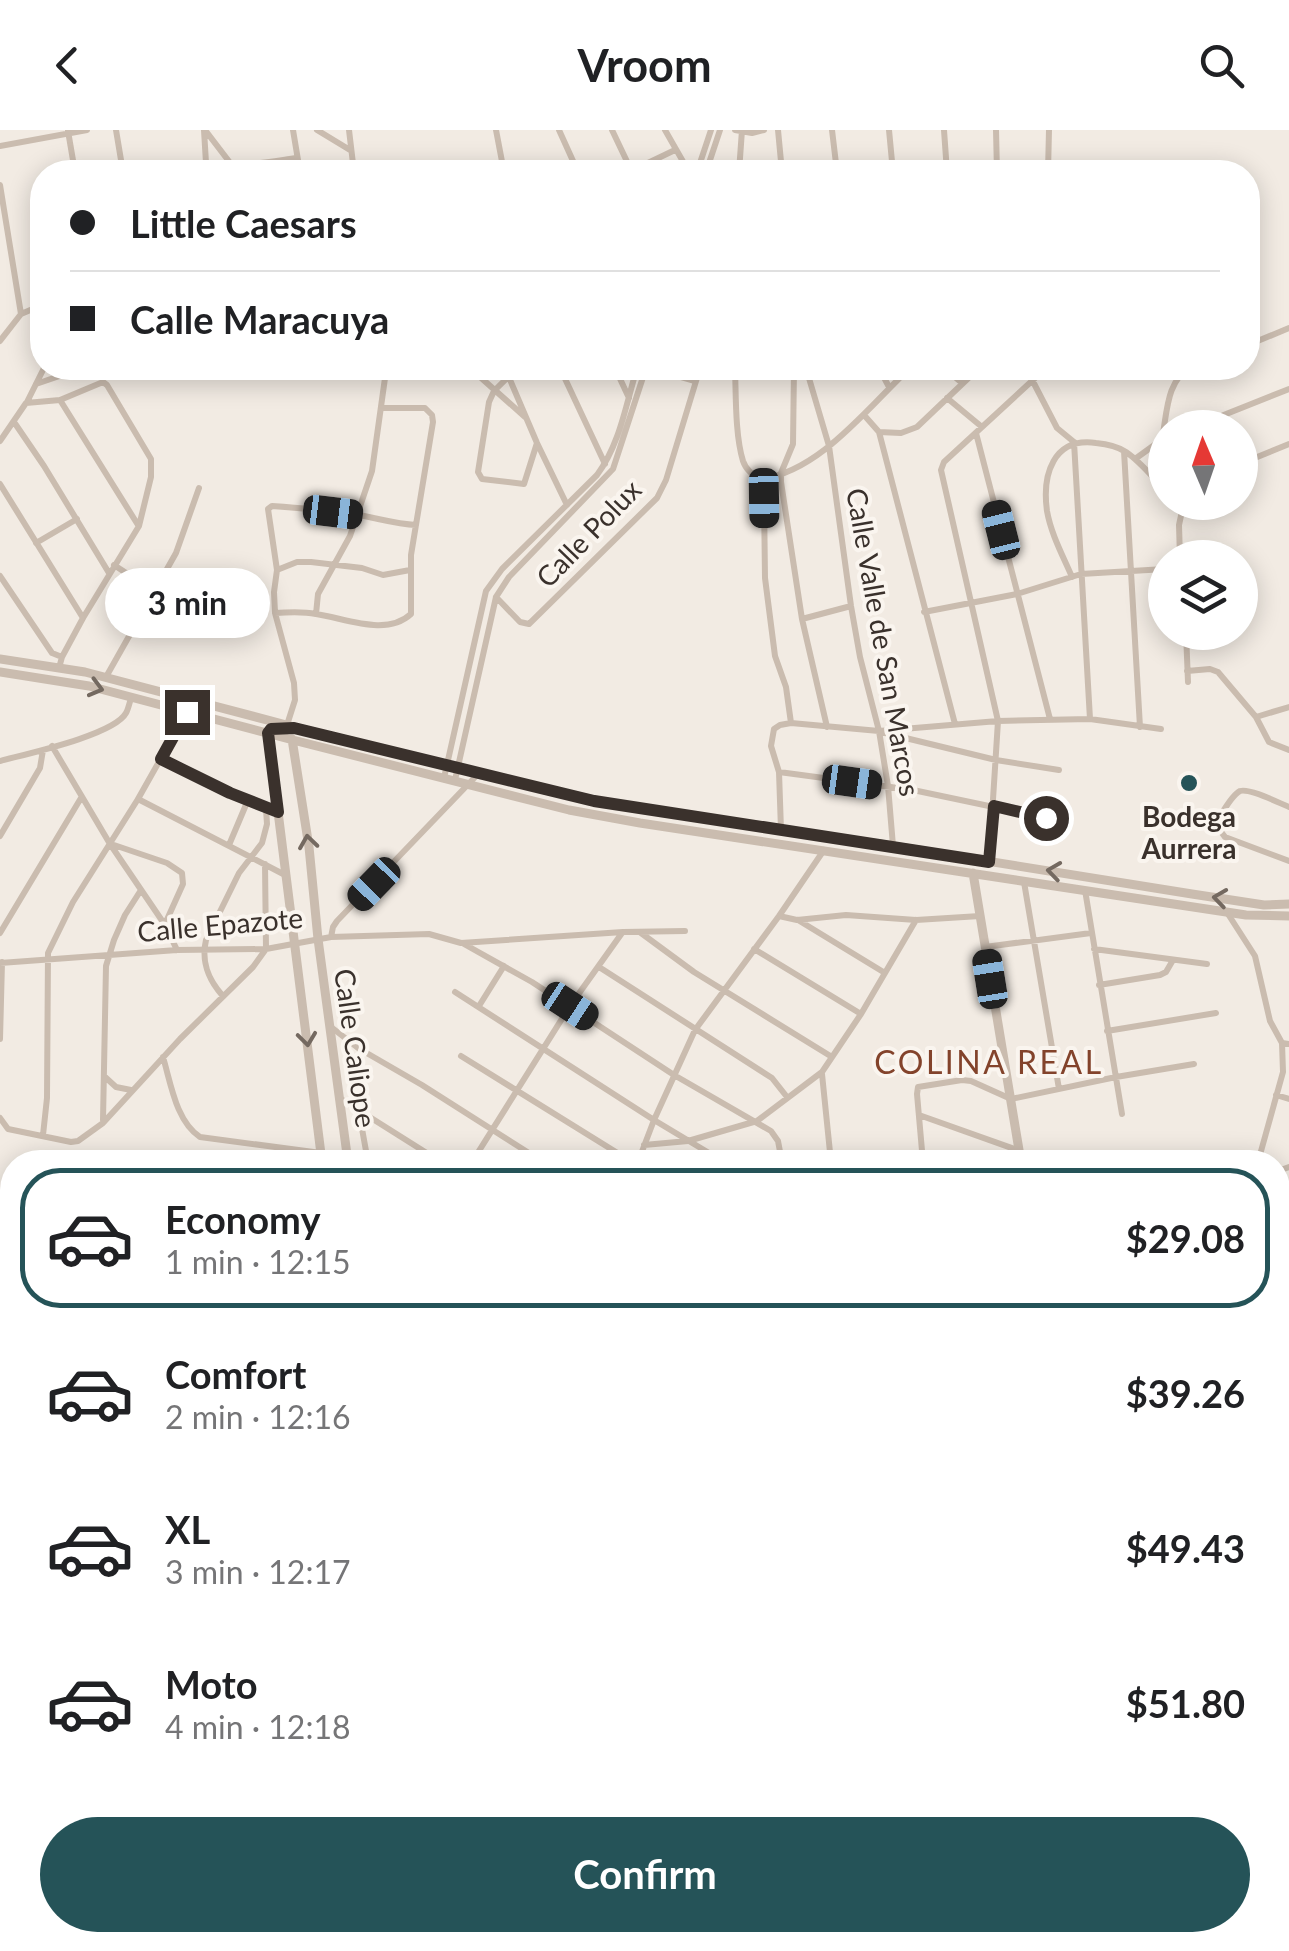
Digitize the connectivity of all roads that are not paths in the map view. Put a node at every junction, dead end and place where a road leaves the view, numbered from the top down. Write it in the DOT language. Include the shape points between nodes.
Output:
graph roads {
  1 [pos="87,130"];
  2 [pos="116,130"];
  3 [pos="205,130"];
  4 [pos="293,130"];
  5 [pos="317,130"];
  6 [pos="349,130"];
  7 [pos="496,130"];
  8 [pos="559,130"];
  9 [pos="612,130"];
  10 [pos="666,130"];
  11 [pos="712,130"];
  12 [pos="720,130"];
  13 [pos="764,130"];
  14 [pos="778,130"];
  15 [pos="832,130"];
  16 [pos="889,130"];
  17 [pos="944,130"];
  18 [pos="996,130"];
  19 [pos="1049,130"];
  20 [pos="739,131"];
  21 [pos="68,132"];
  22 [pos="0,146"];
  23 [pos="351,150"];
  24 [pos="675,150"];
  25 [pos="298,158"];
  26 [pos="72,160"];
  27 [pos="121,160"];
  28 [pos="206,160"];
  29 [pos="228,160"];
  30 [pos="279,160"];
  31 [pos="352,160"];
  32 [pos="502,160"];
  33 [pos="573,160"];
  34 [pos="626,160"];
  35 [pos="655,160"];
  36 [pos="681,160"];
  37 [pos="701,160"];
  38 [pos="710,160"];
  39 [pos="739,160"];
  40 [pos="781,160"];
  41 [pos="836,160"];
  42 [pos="892,160"];
  43 [pos="946,160"];
  44 [pos="997,160"];
  45 [pos="1048,160"];
  46 [pos="0,185"];
  47 [pos="30,309"];
  48 [pos="20,314"];
  49 [pos="1289,328"];
  50 [pos="1260,340"];
  51 [pos="0,341"];
  52 [pos="38,380"];
  53 [pos="48,380"];
  54 [pos="385,380"];
  55 [pos="483,380"];
  56 [pos="505,380"];
  57 [pos="511,380"];
  58 [pos="566,380"];
  59 [pos="621,380"];
  60 [pos="633,380"];
  61 [pos="644,380"];
  62 [pos="692,380"];
  63 [pos="737,380"];
  64 [pos="794,380"];
  65 [pos="810,380"];
  66 [pos="886,380"];
  67 [pos="897,380"];
  68 [pos="958,380"];
  69 [pos="966,380"];
  70 [pos="1031,380"];
  71 [pos="1033,380"];
  72 [pos="1176,380"];
  73 [pos="696,381"];
  74 [pos="36,384"];
  75 [pos="962,384"];
  76 [pos="890,387"];
  77 [pos="1289,389"];
  78 [pos="494,391"];
  79 [pos="628,396"];
  80 [pos="947,398"];
  81 [pos="60,400"];
  82 [pos="26,403"];
  83 [pos="381,408"];
  84 [pos="634,408"];
  85 [pos="1169,410"];
  86 [pos="1236,410"];
  87 [pos="864,415"];
  88 [pos="525,417"];
  89 [pos="14,422"];
  90 [pos="979,430"];
  91 [pos="879,432"];
  92 [pos="0,441"];
  93 [pos="1074,442"];
  94 [pos="537,444"];
  95 [pos="1289,444"];
  96 [pos="829,446"];
  97 [pos="1148,449"];
  98 [pos="1124,451"];
  99 [pos="1258,457"];
  100 [pos="1135,459"];
  101 [pos="605,464"];
  102 [pos="1148,472"];
  103 [pos="781,473"];
  104 [pos="760,479"];
  105 [pos="0,484"];
  106 [pos="198,488"];
  107 [pos="567,505"];
  108 [pos="356,514"];
  109 [pos="77,519"];
  110 [pos="416,525"];
  111 [pos="139,526"];
  112 [pos="36,543"];
  113 [pos="114,564"];
  114 [pos="334,564"];
  115 [pos="502,569"];
  116 [pos="277,570"];
  117 [pos="410,570"];
  118 [pos="1132,570"];
  119 [pos="1148,570"];
  120 [pos="109,573"];
  121 [pos="1081,574"];
  122 [pos="0,576"];
  123 [pos="509,577"];
  124 [pos="1072,577"];
  125 [pos="156,592"];
  126 [pos="1018,594"];
  127 [pos="496,597"];
  128 [pos="971,603"];
  129 [pos="851,606"];
  130 [pos="924,612"];
  131 [pos="275,613"];
  132 [pos="316,614"];
  133 [pos="82,618"];
  134 [pos="802,619"];
  135 [pos="1187,650"];
  136 [pos="0,659"];
  137 [pos="60,662"];
  138 [pos="1188,671"];
  139 [pos="0,672"];
  140 [pos="106,678"];
  141 [pos="1188,682"];
  142 [pos="130,698"];
  143 [pos="1289,707"];
  144 [pos="187,712"];
  145 [pos="1256,717"];
  146 [pos="1050,718"];
  147 [pos="1090,718"];
  148 [pos="226,721"];
  149 [pos="998,721"];
  150 [pos="791,723"];
  151 [pos="955,724"];
  152 [pos="287,726"];
  153 [pos="827,727"];
  154 [pos="1140,727"];
  155 [pos="1162,729"];
  156 [pos="879,731"];
  157 [pos="268,733"];
  158 [pos="293,740"];
  159 [pos="52,746"];
  160 [pos="270,748"];
  161 [pos="43,750"];
  162 [pos="1289,750"];
  163 [pos="161,759"];
  164 [pos="996,760"];
  165 [pos="0,761"];
  166 [pos="452,766"];
  167 [pos="1059,770"];
  168 [pos="779,772"];
  169 [pos="479,773"];
  170 [pos="450,779"];
  171 [pos="470,784"];
  172 [pos="888,786"];
  173 [pos="81,798"];
  174 [pos="138,799"];
  175 [pos="248,800"];
  176 [pos="994,806"];
  177 [pos="263,807"];
  178 [pos="1289,807"];
  179 [pos="278,812"];
  180 [pos="1046,818"];
  181 [pos="781,830"];
  182 [pos="0,836"];
  183 [pos="110,844"];
  184 [pos="229,845"];
  185 [pos="893,846"];
  186 [pos="824,850"];
  187 [pos="250,856"];
  188 [pos="1288,858"];
  189 [pos="890,860"];
  190 [pos="989,862"];
  191 [pos="265,864"];
  192 [pos="974,873"];
  193 [pos="287,876"];
  194 [pos="1024,881"];
  195 [pos="1150,888"];
  196 [pos="141,890"];
  197 [pos="1089,891"];
  198 [pos="1144,900"];
  199 [pos="1289,904"];
  200 [pos="1227,912"];
  201 [pos="779,916"];
  202 [pos="980,916"];
  203 [pos="1289,916"];
  204 [pos="797,920"];
  205 [pos="916,920"];
  206 [pos="165,925"];
  207 [pos="685,931"];
  208 [pos="623,932"];
  209 [pos="640,932"];
  210 [pos="0,933"];
  211 [pos="1091,933"];
  212 [pos="331,937"];
  213 [pos="318,939"];
  214 [pos="1035,941"];
  215 [pos="294,942"];
  216 [pos="461,942"];
  217 [pos="985,947"];
  218 [pos="245,948"];
  219 [pos="204,949"];
  220 [pos="266,949"];
  221 [pos="1094,949"];
  222 [pos="177,950"];
  223 [pos="754,950"];
  224 [pos="109,956"];
  225 [pos="47,960"];
  226 [pos="1172,960"];
  227 [pos="1,963"];
  228 [pos="1207,964"];
  229 [pos="504,966"];
  230 [pos="599,966"];
  231 [pos="253,967"];
  232 [pos="885,973"];
  233 [pos="1099,985"];
  234 [pos="724,989"];
  235 [pos="455,992"];
  236 [pos="222,996"];
  237 [pos="479,1006"];
  238 [pos="570,1006"];
  239 [pos="1216,1013"];
  240 [pos="861,1014"];
  241 [pos="331,1027"];
  242 [pos="695,1030"];
  243 [pos="1107,1030"];
  244 [pos="0,1040"];
  245 [pos="1286,1044"];
  246 [pos="543,1047"];
  247 [pos="462,1056"];
  248 [pos="163,1058"];
  249 [pos="832,1058"];
  250 [pos="1194,1064"];
  251 [pos="822,1072"];
  252 [pos="674,1074"];
  253 [pos="104,1076"];
  254 [pos="1116,1077"];
  255 [pos="1059,1089"];
  256 [pos="131,1090"];
  257 [pos="516,1090"];
  258 [pos="1276,1095"];
  259 [pos="787,1097"];
  260 [pos="340,1099"];
  261 [pos="1010,1099"];
  262 [pos="1289,1099"];
  263 [pos="359,1110"];
  264 [pos="1122,1114"];
  265 [pos="919,1115"];
  266 [pos="0,1118"];
  267 [pos="654,1120"];
  268 [pos="757,1121"];
  269 [pos="102,1123"];
  270 [pos="492,1129"];
  271 [pos="43,1135"];
  272 [pos="688,1140"];
  273 [pos="644,1145"];
  274 [pos="273,1150"];
  275 [pos="320,1150"];
  276 [pos="346,1150"];
  277 [pos="366,1150"];
  278 [pos="423,1150"];
  279 [pos="480,1150"];
  280 [pos="524,1150"];
  281 [pos="615,1150"];
  282 [pos="641,1150"];
  283 [pos="704,1150"];
  284 [pos="780,1150"];
  285 [pos="830,1150"];
  286 [pos="923,1150"];
  287 [pos="1017,1150"];
  288 [pos="1020,1150"];
  289 [pos="1261,1150"];
  1 -- 21 [label="street"];
  2 -- 27 [label="street"];
  3 -- 28 [label="street"];
  3 -- 29 [label="street"];
  4 -- 25 [label="street"];
  5 -- 23 [label="street"];
  6 -- 23 [label="street"];
  7 -- 32 [label="street"];
  8 -- 33 [label="street"];
  9 -- 34 [label="street"];
  10 -- 24 [label="street"];
  11 -- 37 [label="street"];
  12 -- 38 [label="street"];
  13 -- 20 [label="street"];
  14 -- 40 [label="street"];
  15 -- 41 [label="street"];
  16 -- 42 [label="street"];
  17 -- 43 [label="street"];
  18 -- 44 [label="street"];
  19 -- 45 [label="street"];
  20 -- 39 [label="street"];
  21 -- 22 [label="street"];
  21 -- 26 [label="street"];
  23 -- 31 [label="street"];
  24 -- 35 [label="street"];
  24 -- 36 [label="street"];
  25 -- 30 [label="street"];
  46 -- 48 [label="street"];
  47 -- 48 [label="street"];
  48 -- 51 [label="street"];
  49 -- 50 [label="street"];
  52 -- 74 [label="street"];
  53 -- 74 [label="street"];
  54 -- 83 [label="street"];
  55 -- 78 [label="street"];
  56 -- 78 [label="street"];
  57 -- 88 [label="street"];
  58 -- 101 [label="street"];
  59 -- 79 [label="street"];
  60 -- 79 [label="street"];
  61 -- 84 [label="street"];
  62 -- 73 [label="street"];
  63 -- 104 [label="street" via="743,461"];
  64 -- 103 [label="street" via="793,444"];
  65 -- 96 [label="street, Calle Valle de San Marcos"];
  66 -- 76 [label="street"];
  67 -- 76 [label="street"];
  68 -- 75 [label="street"];
  69 -- 75 [label="street"];
  70 -- 90 [label="street"];
  71 -- 93 [label="street" via="1057,428"];
  72 -- 85 [label="street"];
  73 -- 127 [label="street, Calle Polux" via="657,498 529,624"];
  74 -- 82 [label="street"];
  75 -- 80 [label="street"];
  76 -- 87 [label="street"];
  77 -- 86 [label="street"];
  78 -- 88 [label="street"];
  78 -- 94 [label="street" via="484,426 482,478 524,484"];
  79 -- 84 [label="street"];
  79 -- 101 [label="street"];
  80 -- 90 [label="street"];
  80 -- 91 [label="street" via="912,430"];
  81 -- 82 [label="street"];
  81 -- 111 [label="street"];
  81 -- 111 [label="street" via="97,382 107,385 151,460"];
  82 -- 89 [label="street"];
  83 -- 108 [label="street" via="372,471"];
  83 -- 110 [label="street" via="418,407 432,415"];
  84 -- 123 [label="street" via="613,469"];
  87 -- 91 [label="street"];
  87 -- 96 [label="street"];
  88 -- 94 [label="street"];
  89 -- 92 [label="street"];
  89 -- 109 [label="street"];
  90 -- 126 [label="street"];
  90 -- 128 [label="street" via="940,470"];
  91 -- 130 [label="street"];
  93 -- 98 [label="street"];
  93 -- 121 [label="street"];
  93 -- 124 [label="street" via="1054,461 1046,498"];
  94 -- 107 [label="street"];
  95 -- 99 [label="street"];
  96 -- 103 [label="street"];
  96 -- 129 [label="street, Calle Valle de San Marcos"];
  97 -- 100 [label="street"];
  98 -- 100 [label="street"];
  98 -- 118 [label="street"];
  100 -- 102 [label="street"];
  101 -- 107 [label="street"];
  103 -- 104 [label="street"];
  103 -- 134 [label="street"];
  104 -- 150 [label="street" via="766,578"];
  105 -- 112 [label="street"];
  106 -- 125 [label="street"];
  107 -- 115 [label="street"];
  108 -- 110 [label="street"];
  108 -- 114 [label="street"];
  108 -- 116 [label="street" via="268,508"];
  109 -- 112 [label="street"];
  109 -- 120 [label="street"];
  110 -- 117 [label="street"];
  111 -- 113 [label="street"];
  112 -- 133 [label="street"];
  113 -- 120 [label="street"];
  113 -- 125 [label="street"];
  114 -- 116 [label="street" via="298,562"];
  114 -- 117 [label="street" via="383,575"];
  114 -- 132 [label="street"];
  115 -- 123 [label="street"];
  115 -- 166 [label="street" via="482,601"];
  116 -- 131 [label="street"];
  117 -- 132 [label="street" via="413,604 407,618 370,624"];
  118 -- 119 [label="street"];
  118 -- 121 [label="street"];
  118 -- 154 [label="street"];
  120 -- 133 [label="street"];
  121 -- 124 [label="street"];
  121 -- 147 [label="street"];
  122 -- 137 [label="street"];
  123 -- 127 [label="street"];
  124 -- 126 [label="street"];
  125 -- 140 [label="street"];
  126 -- 128 [label="street"];
  126 -- 146 [label="street"];
  127 -- 166 [label="street"];
  128 -- 130 [label="street"];
  128 -- 149 [label="street"];
  129 -- 134 [label="street"];
  129 -- 156 [label="street, Calle Valle de San Marcos"];
  130 -- 151 [label="street"];
  131 -- 132 [label="street"];
  131 -- 152 [label="street" via="294,683"];
  133 -- 137 [label="street"];
  134 -- 153 [label="street"];
  135 -- 138 [label="street"];
  136 -- 137 [label="street"];
  137 -- 140 [label="street"];
  138 -- 141 [label="street"];
  138 -- 145 [label="street" via="1218,672"];
  139 -- 142 [label="street, one-way"];
  140 -- 152 [label="street"];
  142 -- 144 [label="street"];
  142 -- 159 [label="street" via="119,721"];
  143 -- 145 [label="street"];
  144 -- 148 [label="street"];
  144 -- 163 [label="street"];
  145 -- 162 [label="street" via="1269,742"];
  146 -- 147 [label="street"];
  146 -- 149 [label="street"];
  147 -- 154 [label="street"];
  148 -- 157 [label="street"];
  148 -- 160 [label="street" via="263,736"];
  149 -- 151 [label="street"];
  149 -- 164 [label="street"];
  150 -- 153 [label="street"];
  150 -- 168 [label="street" via="774,730"];
  151 -- 156 [label="street"];
  152 -- 157 [label="street"];
  152 -- 158 [label="street"];
  152 -- 166 [label="street"];
  153 -- 156 [label="street"];
  154 -- 155 [label="street"];
  156 -- 164 [label="street"];
  156 -- 172 [label="street, Calle Valle de San Marcos"];
  157 -- 158 [label="street"];
  157 -- 160 [label="street, Calle Caliope"];
  158 -- 170 [label="street"];
  213 -- 158 [label="street, Calle Caliope, one-way"];
  159 -- 161 [label="street"];
  159 -- 173 [label="street"];
  160 -- 179 [label="street, Calle Caliope"];
  161 -- 165 [label="street"];
  161 -- 182 [label="street" via="40,768"];
  163 -- 174 [label="street"];
  163 -- 175 [label="street"];
  164 -- 167 [label="street"];
  164 -- 176 [label="street"];
  166 -- 169 [label="street"];
  166 -- 170 [label="street"];
  168 -- 172 [label="street"];
  168 -- 181 [label="street"];
  169 -- 171 [label="street"];
  169 -- 181 [label="street" via="634,808"];
  170 -- 171 [label="street"];
  171 -- 186 [label="street" via="570,810"];
  171 -- 212 [label="street" via="337,921"];
  172 -- 176 [label="street"];
  172 -- 185 [label="street, Calle Valle de San Marcos"];
  173 -- 183 [label="street"];
  173 -- 210 [label="street"];
  174 -- 183 [label="street"];
  174 -- 184 [label="street"];
  175 -- 177 [label="street"];
  175 -- 184 [label="street"];
  176 -- 180 [label="street"];
  176 -- 190 [label="street"];
  177 -- 179 [label="street"];
  177 -- 187 [label="street" via="264,838"];
  178 -- 188 [label="street" via="1242,791 1218,823 1225,837"];
  179 -- 193 [label="street, Calle Caliope"];
  181 -- 185 [label="street"];
  183 -- 196 [label="street"];
  183 -- 206 [label="street" via="182,874"];
  183 -- 225 [label="street"];
  184 -- 187 [label="street"];
  185 -- 189 [label="street"];
  185 -- 190 [label="street"];
  186 -- 189 [label="street"];
  186 -- 201 [label="street"];
  187 -- 191 [label="street"];
  187 -- 219 [label="street"];
  189 -- 192 [label="street"];
  195 -- 190 [label="street, one-way"];
  191 -- 193 [label="street"];
  191 -- 220 [label="street"];
  192 -- 194 [label="street"];
  192 -- 202 [label="street"];
  193 -- 215 [label="street, Calle Caliope"];
  194 -- 197 [label="street"];
  194 -- 214 [label="street"];
  195 -- 198 [label="street"];
  199 -- 195 [label="street, one-way"];
  196 -- 206 [label="street"];
  196 -- 224 [label="street"];
  197 -- 198 [label="street"];
  197 -- 211 [label="street"];
  198 -- 200 [label="street"];
  200 -- 203 [label="street"];
  200 -- 245 [label="street" via="1255,956 1270,1021"];
  201 -- 204 [label="street"];
  201 -- 223 [label="street"];
  202 -- 205 [label="street"];
  202 -- 217 [label="street"];
  204 -- 205 [label="street"];
  204 -- 232 [label="street"];
  205 -- 232 [label="street"];
  206 -- 222 [label="street"];
  207 -- 209 [label="street, Calle Epazote"];
  208 -- 209 [label="street, Calle Epazote"];
  208 -- 216 [label="street, Calle Epazote"];
  208 -- 230 [label="street"];
  209 -- 234 [label="street"];
  211 -- 214 [label="street"];
  211 -- 221 [label="street"];
  212 -- 213 [label="street, Calle Epazote"];
  212 -- 216 [label="street, Calle Epazote" via="429,934"];
  213 -- 215 [label="street, Calle Epazote"];
  213 -- 241 [label="street, Calle Caliope"];
  214 -- 217 [label="street"];
  214 -- 255 [label="street"];
  215 -- 220 [label="street, Calle Epazote"];
  215 -- 275 [label="street, Calle Caliope, one-way"];
  216 -- 229 [label="street"];
  217 -- 261 [label="street"];
  218 -- 219 [label="street, Calle Epazote"];
  218 -- 220 [label="street, Calle Epazote"];
  218 -- 231 [label="street"];
  219 -- 222 [label="street, Calle Epazote"];
  219 -- 236 [label="street" via="210,981"];
  220 -- 231 [label="street"];
  221 -- 226 [label="street"];
  221 -- 233 [label="street"];
  222 -- 224 [label="street, Calle Epazote"];
  223 -- 234 [label="street"];
  223 -- 240 [label="street"];
  224 -- 225 [label="street, Calle Epazote"];
  224 -- 253 [label="street"];
  225 -- 227 [label="street, Calle Epazote"];
  225 -- 271 [label="street"];
  226 -- 228 [label="street"];
  226 -- 233 [label="street" via="1160,975"];
  227 -- 244 [label="street"];
  229 -- 237 [label="street"];
  229 -- 238 [label="street"];
  230 -- 238 [label="street"];
  230 -- 242 [label="street"];
  231 -- 236 [label="street"];
  232 -- 240 [label="street"];
  233 -- 243 [label="street"];
  234 -- 242 [label="street"];
  234 -- 249 [label="street"];
  235 -- 237 [label="street"];
  236 -- 248 [label="street"];
  237 -- 246 [label="street"];
  238 -- 246 [label="street"];
  238 -- 252 [label="street"];
  239 -- 243 [label="street"];
  240 -- 249 [label="street"];
  241 -- 260 [label="street, Calle Caliope"];
  241 -- 270 [label="street"];
  242 -- 252 [label="street"];
  242 -- 259 [label="street" via="772,1078"];
  243 -- 254 [label="street"];
  245 -- 258 [label="street"];
  246 -- 257 [label="street"];
  246 -- 267 [label="street"];
  247 -- 257 [label="street"];
  248 -- 256 [label="street"];
  248 -- 274 [label="street" via="191,1132"];
  249 -- 251 [label="street"];
  250 -- 254 [label="street"];
  251 -- 259 [label="street"];
  251 -- 285 [label="street"];
  252 -- 267 [label="street"];
  252 -- 268 [label="street"];
  253 -- 256 [label="street"];
  253 -- 269 [label="street"];
  254 -- 255 [label="street"];
  254 -- 264 [label="street"];
  255 -- 261 [label="street"];
  256 -- 269 [label="street"];
  257 -- 270 [label="street"];
  257 -- 281 [label="street"];
  258 -- 262 [label="street"];
  258 -- 289 [label="street"];
  259 -- 268 [label="street"];
  260 -- 263 [label="street"];
  260 -- 276 [label="street, Calle Caliope"];
  261 -- 265 [label="street" via="971,1081 936,1082 918,1087"];
  261 -- 288 [label="street"];
  263 -- 277 [label="street"];
  263 -- 278 [label="street"];
  265 -- 286 [label="street"];
  265 -- 287 [label="street"];
  266 -- 271 [label="street" via="8,1130"];
  267 -- 272 [label="street"];
  267 -- 273 [label="street"];
  268 -- 272 [label="street"];
  268 -- 284 [label="street"];
  269 -- 271 [label="street" via="78,1141"];
  270 -- 279 [label="street"];
  270 -- 280 [label="street"];
  272 -- 273 [label="street"];
  272 -- 283 [label="street"];
  273 -- 282 [label="street"];
}
